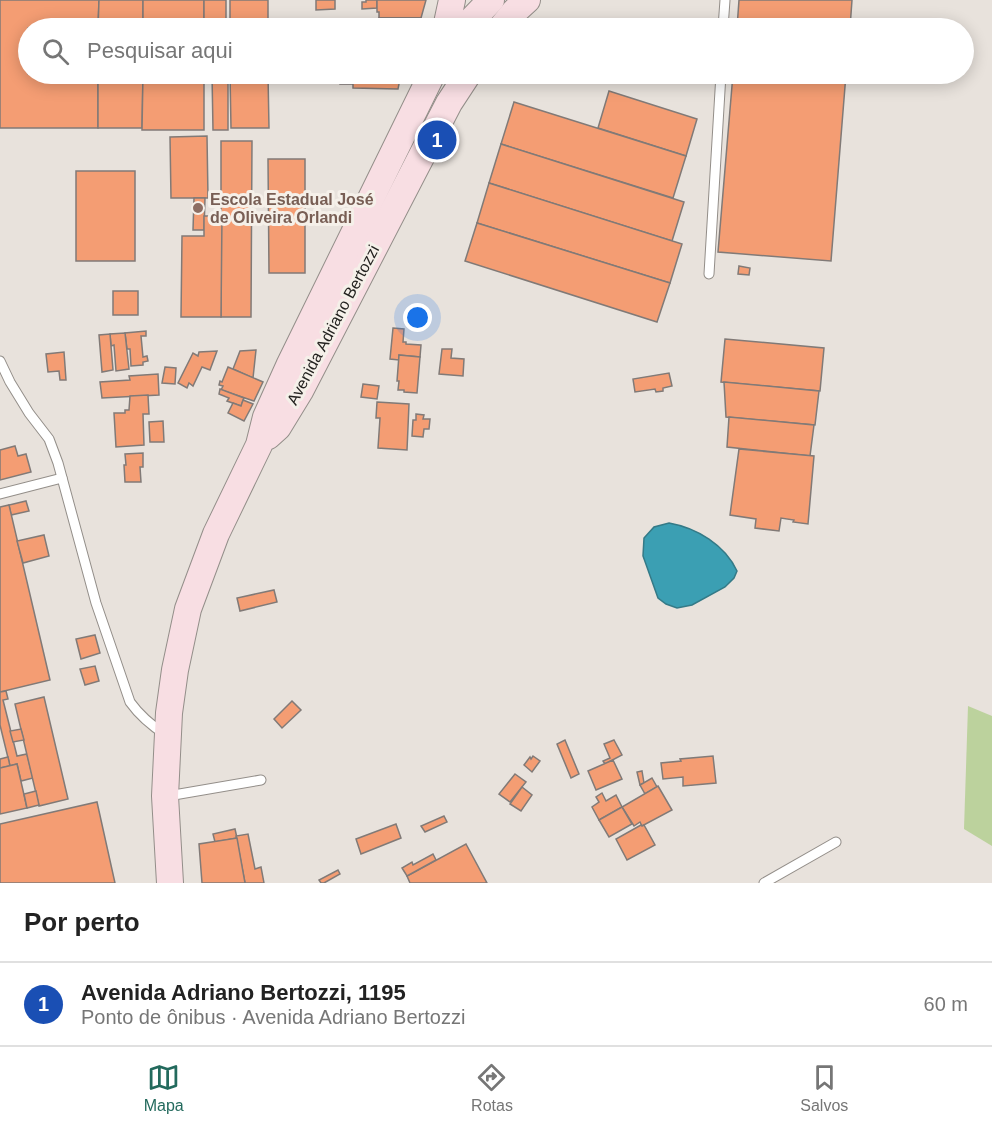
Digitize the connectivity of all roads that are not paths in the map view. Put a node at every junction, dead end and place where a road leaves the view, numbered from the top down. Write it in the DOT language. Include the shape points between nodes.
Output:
graph roads {
  1 [pos="452,0"];
  2 [pos="491,0"];
  3 [pos="527,0"];
  4 [pos="725,0"];
  5 [pos="448,18"];
  6 [pos="474,18"];
  7 [pos="509,18"];
  8 [pos="724,18"];
  9 [pos="427,84"];
  10 [pos="461,84"];
  11 [pos="720,84"];
  12 [pos="709,274"];
  13 [pos="0,361"];
  14 [pos="258,445"];
  15 [pos="62,478"];
  16 [pos="0,494"];
  17 [pos="167,736"];
  18 [pos="261,780"];
  19 [pos="165,796"];
  20 [pos="836,842"];
  21 [pos="170,883"];
  22 [pos="764,883"];
  1 -- 5 [label="main road"];
  2 -- 6 [label="main road"];
  3 -- 7 [label="main road"];
  4 -- 8 [label="lane"];
  9 -- 14 [label="main road, Avenida Adriano Bertozzi" via="289,366"];
  10 -- 14 [label="main road, Avenida Adriano Bertozzi" via="300,392 278,427"];
  11 -- 12 [label="lane"];
  13 -- 15 [label="lane" via="29,413 49,439"];
  14 -- 17 [label="main road, Avenida Adriano Bertozzi" via="216,534 188,609"];
  15 -- 16 [label="lane"];
  15 -- 17 [label="lane" via="124,688 138,713"];
  17 -- 19 [label="main road, Avenida Adriano Bertozzi"];
  18 -- 19 [label="lane"];
  19 -- 21 [label="main road, Avenida Adriano Bertozzi"];
  20 -- 22 [label="lane"];
}
